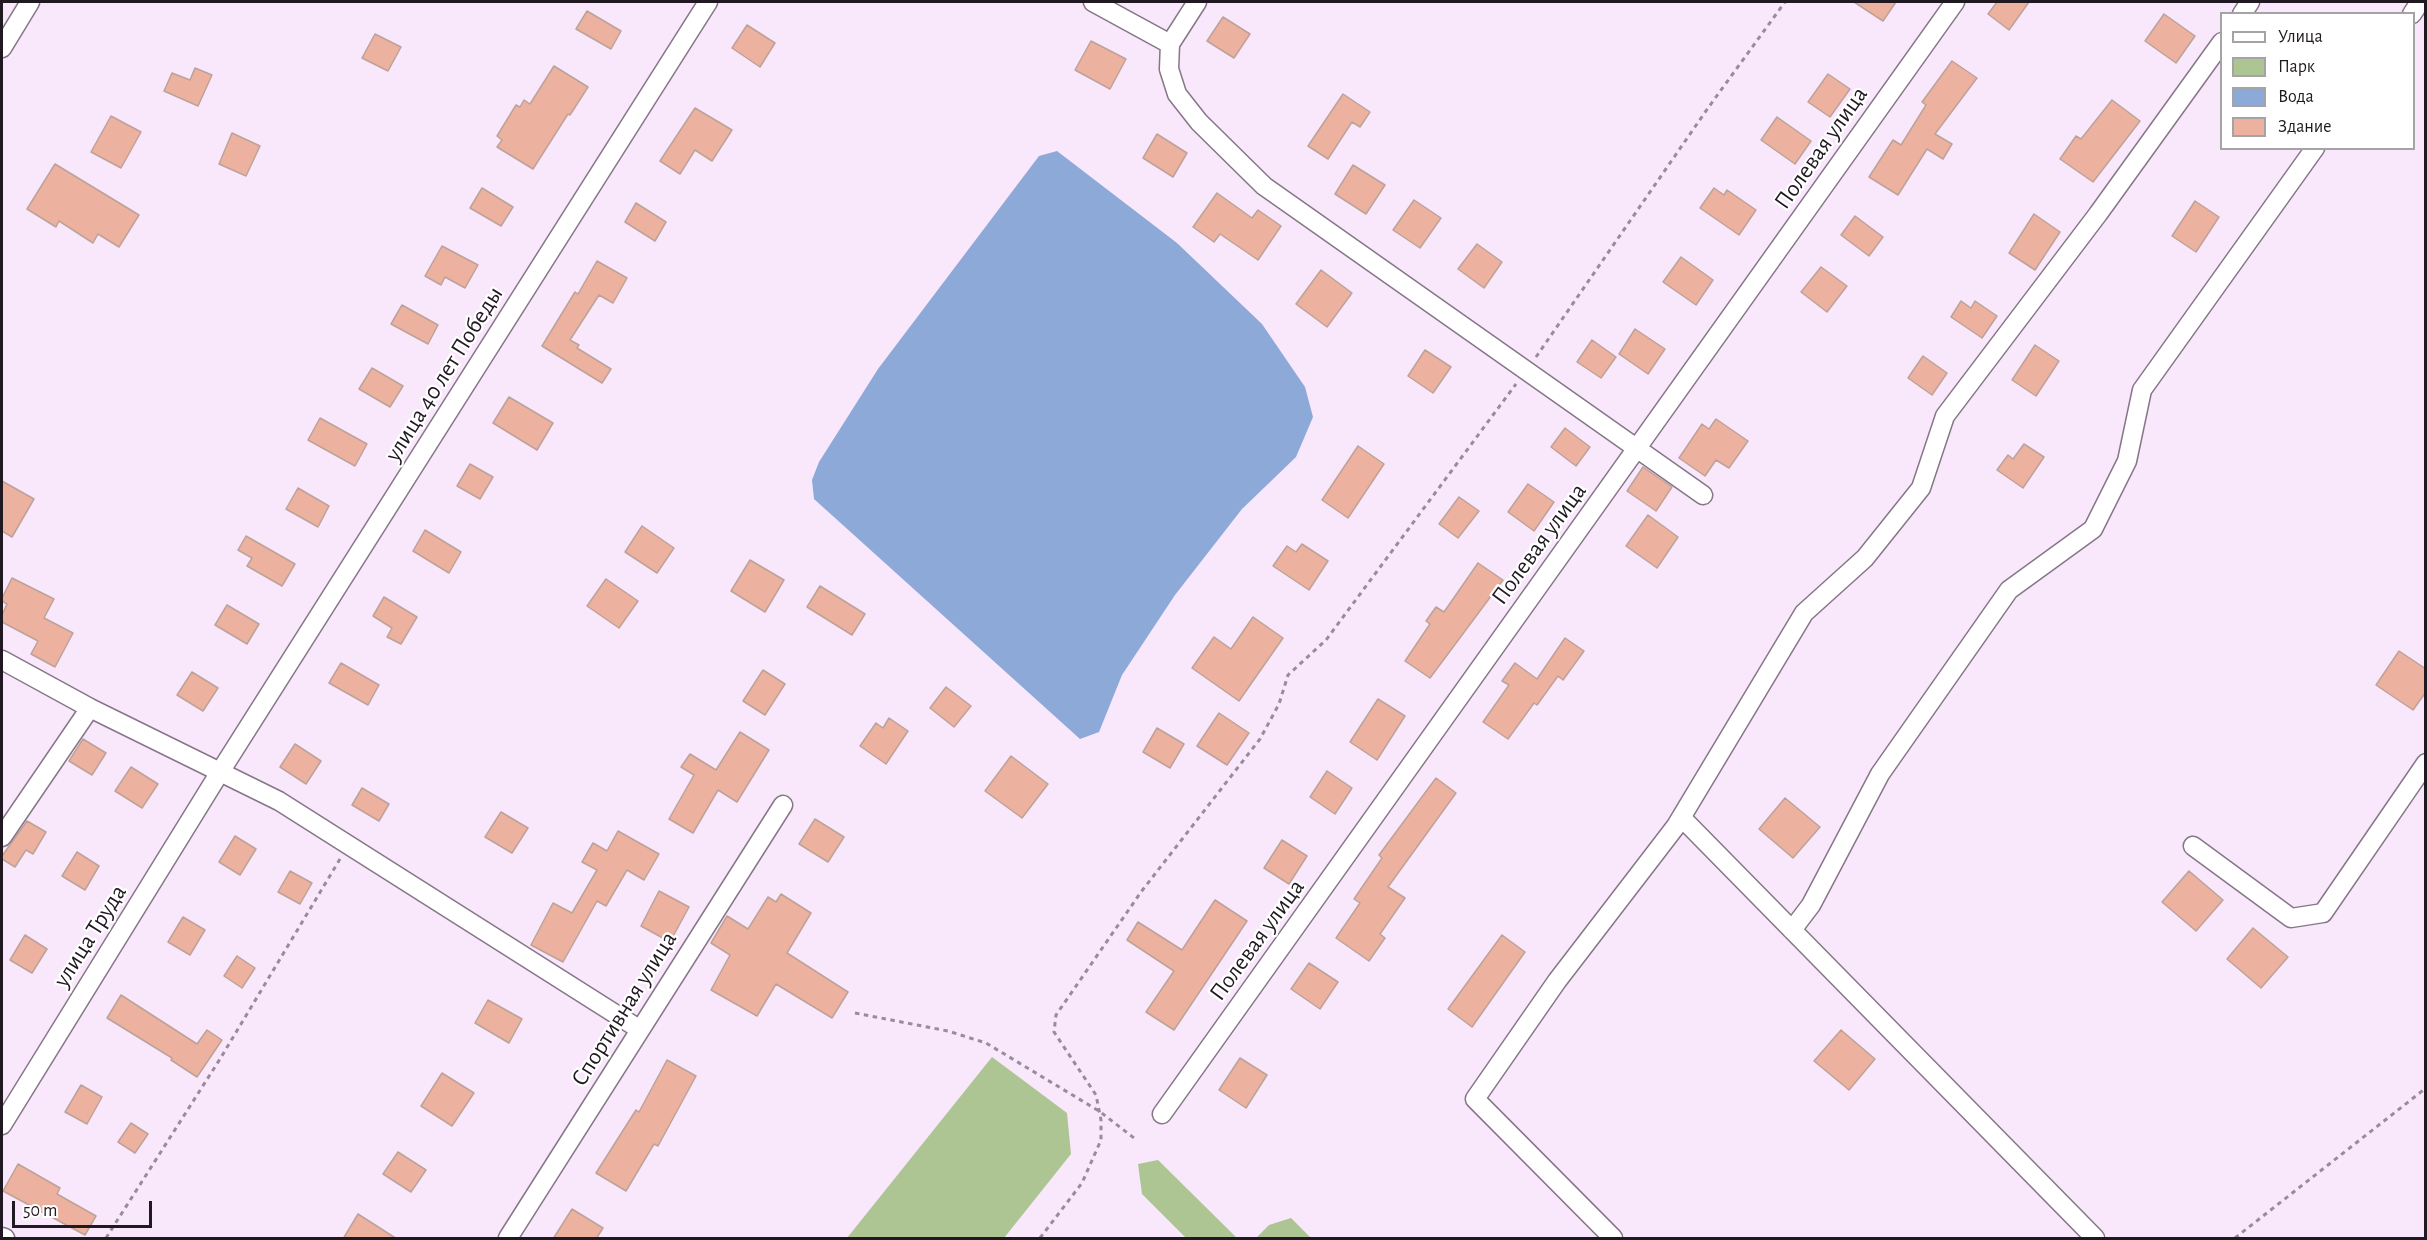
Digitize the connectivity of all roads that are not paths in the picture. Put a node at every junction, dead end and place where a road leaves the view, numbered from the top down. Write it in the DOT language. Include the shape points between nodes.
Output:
graph roads {
  1 [pos="30,2"];
  2 [pos="708,2"];
  3 [pos="1093,2"];
  4 [pos="1197,2"];
  5 [pos="1955,2"];
  6 [pos="1170,44"];
  7 [pos="2220,45"];
  8 [pos="2,48"];
  9 [pos="2314,150"];
  10 [pos="1638,447"];
  11 [pos="1703,495"];
  12 [pos="2,660"];
  13 [pos="90,708"];
  14 [pos="2426,763"];
  15 [pos="220,772"];
  16 [pos="783,805"];
  17 [pos="1682,818"];
  18 [pos="2,837"];
  19 [pos="2193,846"];
  20 [pos="1792,930"];
  21 [pos="639,1029"];
  22 [pos="1162,1114"];
  23 [pos="2,1125"];
  24 [pos="508,1239"];
  25 [pos="1613,1239"];
  26 [pos="2095,1239"];
  1 -- 8 [label="street"];
  2 -- 15 [label="street, улица 40 лет Победы"];
  3 -- 6 [label="street"];
  4 -- 6 [label="street"];
  5 -- 10 [label="street, Полевая улица"];
  6 -- 10 [label="street" via="1168,69 1177,94 1199,122 1264,186"];
  7 -- 17 [label="street" via="1945,416 1921,488 1865,558 1804,613"];
  9 -- 20 [label="street" via="2142,390 2127,461 2093,529 2009,590 1880,774 1811,905"];
  10 -- 11 [label="street"];
  10 -- 22 [label="street, Полевая улица"];
  12 -- 13 [label="street"];
  13 -- 15 [label="street"];
  13 -- 18 [label="street"];
  14 -- 19 [label="street" via="2323,913 2291,918"];
  15 -- 21 [label="street" via="279,801"];
  15 -- 23 [label="street, улица Труда"];
  16 -- 21 [label="street, Спортивная улица"];
  17 -- 20 [label="street"];
  17 -- 25 [label="street" via="1557,981 1475,1099"];
  20 -- 26 [label="street"];
  21 -- 24 [label="street, Спортивная улица"];
}
